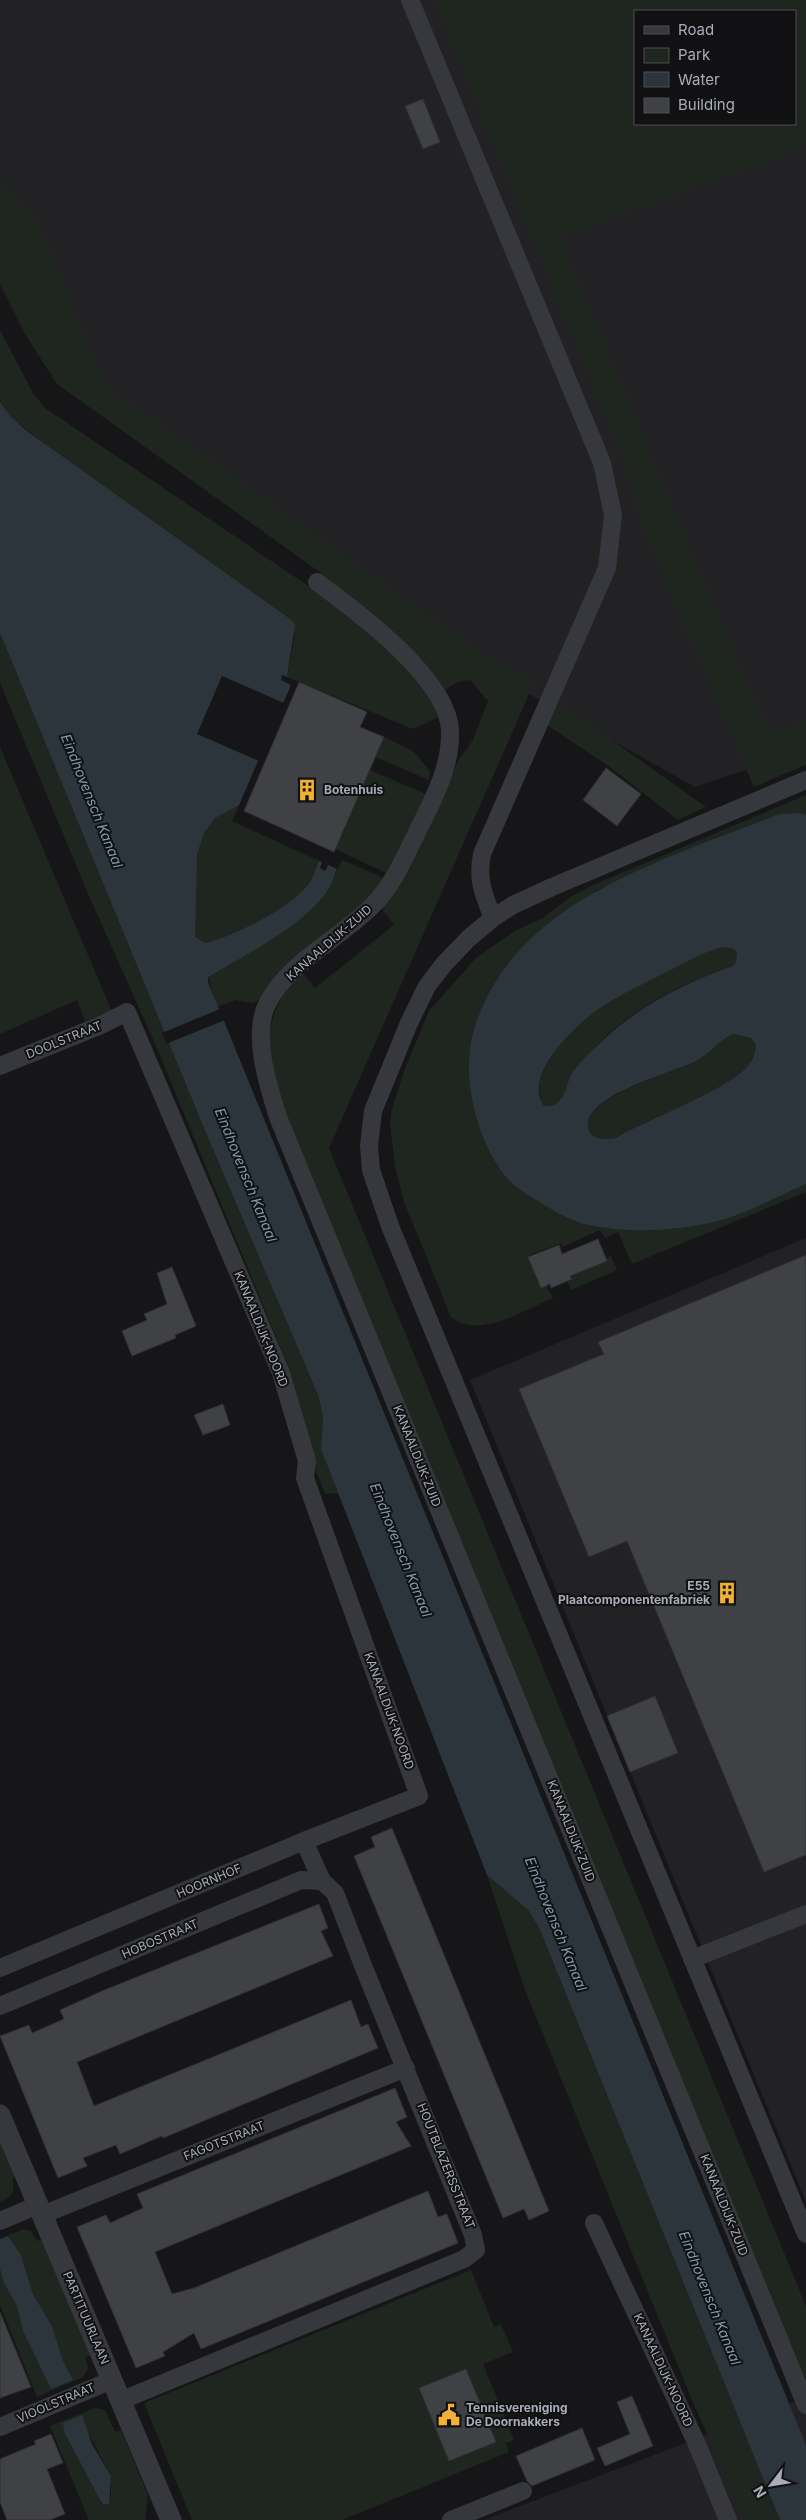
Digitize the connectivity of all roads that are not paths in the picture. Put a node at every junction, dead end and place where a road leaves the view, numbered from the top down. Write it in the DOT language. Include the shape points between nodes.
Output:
graph roads {
  1 [pos="410,0"];
  2 [pos="317,582"];
  3 [pos="806,780"];
  4 [pos="493,918"];
  5 [pos="127,1012"];
  6 [pos="0,1066"];
  7 [pos="419,1796"];
  8 [pos="304,1841"];
  9 [pos="322,1881"];
  10 [pos="806,1914"];
  11 [pos="692,1959"];
  12 [pos="0,1968"];
  13 [pos="0,2006"];
  14 [pos="406,2068"];
  15 [pos="0,2115"];
  16 [pos="40,2210"];
  17 [pos="0,2220"];
  18 [pos="594,2223"];
  19 [pos="806,2234"];
  20 [pos="112,2380"];
  21 [pos="120,2401"];
  22 [pos="806,2405"];
  23 [pos="0,2427"];
  24 [pos="523,2491"];
  25 [pos="171,2520"];
  26 [pos="451,2520"];
  27 [pos="728,2520"];
  1 -- 4 [label="street" via="602,464 613,515 607,568 482,854 479,872"];
  2 -- 22 [label="street, KANAALDIJK-ZUID" via="363,618 427,678 444,705 450,729 449,757 437,792 393,879 374,905 295,970 268,1002 264,1012 262,1049 272,1098"];
  3 -- 4 [label="street" via="552,887"];
  4 -- 11 [label="street" via="444,964 427,986 409,1023 373,1111 369,1146 371,1170 390,1226"];
  5 -- 6 [label="street, DOOLSTRAAT"];
  5 -- 7 [label="street, KANAALDIJK-NOORD" via="280,1373 306,1460 305,1478"];
  7 -- 8 [label="street, HOORNHOF"];
  8 -- 9 [label="street, HOUTBLAZERSSTRAAT"];
  8 -- 12 [label="street, HOORNHOF"];
  9 -- 13 [label="street, HOBOSTRAAT" via="301,1880"];
  9 -- 14 [label="street, HOUTBLAZERSSTRAAT" via="335,1893"];
  10 -- 11 [label="street"];
  11 -- 19 [label="street"];
  14 -- 16 [label="street, FAGOTSTRAAT"];
  14 -- 21 [label="street, HOUTBLAZERSSTRAAT" via="473,2235 476,2250 464,2258"];
  15 -- 16 [label="street, PARTITUURLAAN"];
  16 -- 17 [label="street, FAGOTSTRAAT"];
  16 -- 20 [label="street, PARTITUURLAAN"];
  18 -- 27 [label="street, KANAALDIJK-NOORD" via="692,2433"];
  20 -- 21 [label="street, PARTITUURLAAN"];
  20 -- 23 [label="street, VIOOLSTRAAT"];
  21 -- 25 [label="street, PARTITUURLAAN"];
  24 -- 26 [label="street"];
}
